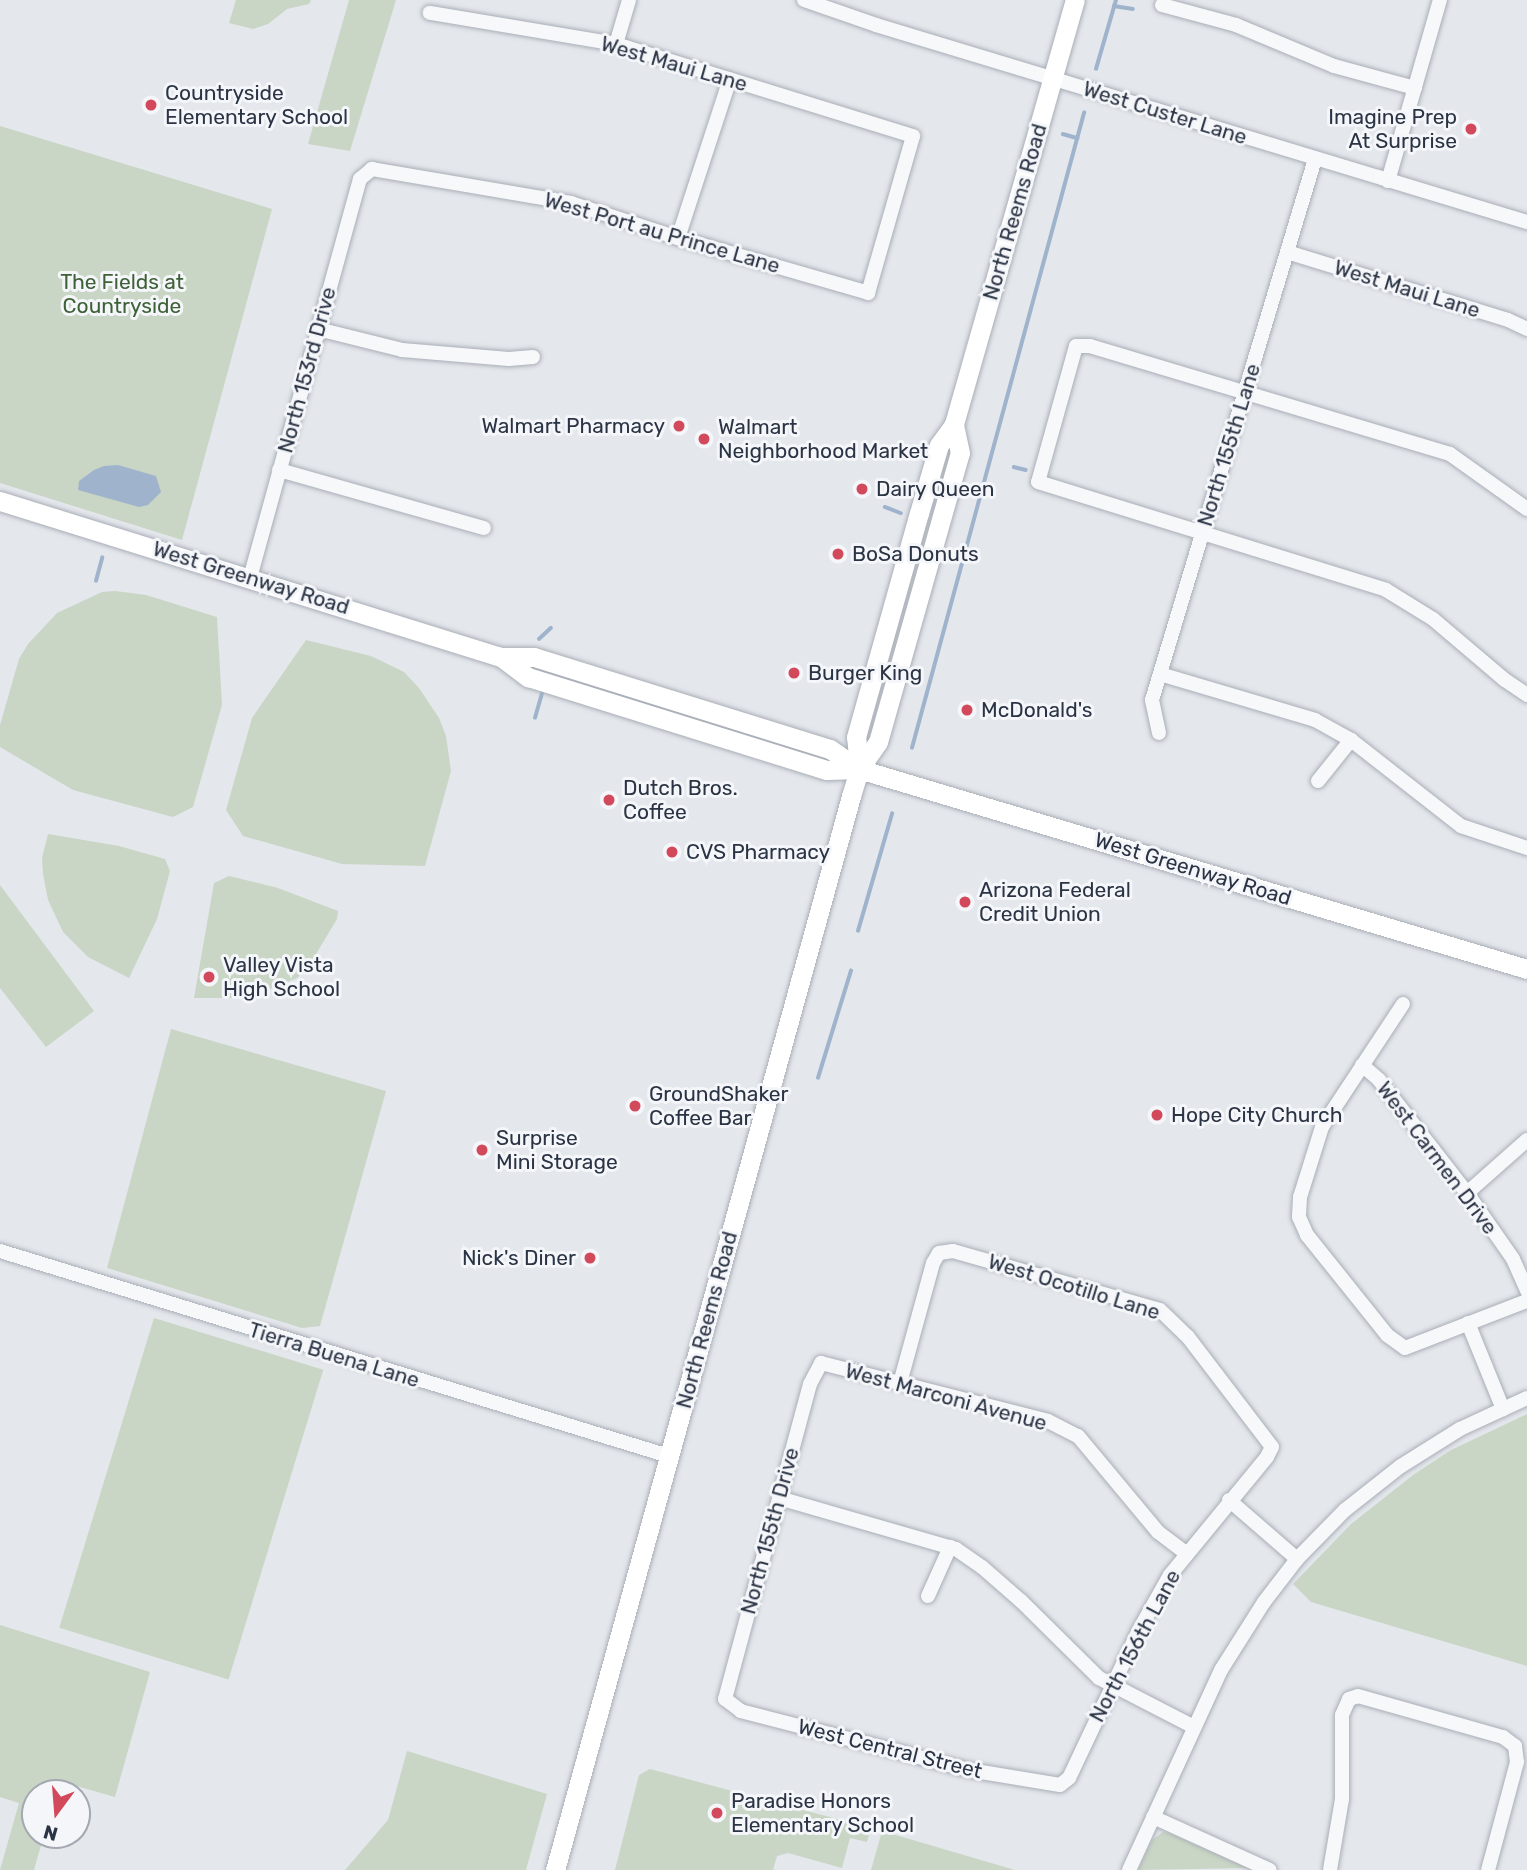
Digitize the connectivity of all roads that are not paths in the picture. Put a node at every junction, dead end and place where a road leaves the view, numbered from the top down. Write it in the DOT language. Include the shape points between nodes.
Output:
graph roads {
  1 [pos="629,0"];
  2 [pos="804,0"];
  3 [pos="1075,0"];
  4 [pos="1440,0"];
  5 [pos="1162,5"];
  6 [pos="430,13"];
  7 [pos="617,44"];
  8 [pos="730,79"];
  9 [pos="1052,79"];
  10 [pos="1415,88"];
  11 [pos="1315,159"];
  12 [pos="372,169"];
  13 [pos="1388,181"];
  14 [pos="1527,222"];
  15 [pos="678,238"];
  16 [pos="1287,252"];
  17 [pos="867,293"];
  18 [pos="1527,328"];
  19 [pos="318,329"];
  20 [pos="533,357"];
  21 [pos="1245,390"];
  22 [pos="279,470"];
  23 [pos="0,501"];
  24 [pos="1527,509"];
  25 [pos="484,528"];
  26 [pos="1202,534"];
  27 [pos="250,578"];
  28 [pos="1160,674"];
  29 [pos="1527,695"];
  30 [pos="1159,733"];
  31 [pos="1352,740"];
  32 [pos="859,769"];
  33 [pos="1318,781"];
  34 [pos="1527,848"];
  35 [pos="1527,969"];
  36 [pos="1404,1004"];
  37 [pos="1362,1065"];
  38 [pos="1527,1140"];
  39 [pos="1467,1193"];
  40 [pos="0,1251"];
  41 [pos="1527,1291"];
  42 [pos="1527,1301"];
  43 [pos="1468,1323"];
  44 [pos="821,1363"];
  45 [pos="900,1383"];
  46 [pos="1527,1398"];
  47 [pos="1503,1409"];
  48 [pos="1272,1447"];
  49 [pos="669,1456"];
  50 [pos="779,1498"];
  51 [pos="1229,1500"];
  52 [pos="950,1546"];
  53 [pos="1186,1553"];
  54 [pos="1297,1559"];
  55 [pos="928,1596"];
  56 [pos="1111,1687"];
  57 [pos="725,1699"];
  58 [pos="1194,1727"];
  59 [pos="1060,1785"];
  60 [pos="1153,1817"];
  61 [pos="555,1870"];
  62 [pos="1129,1870"];
  63 [pos="1270,1870"];
  64 [pos="1330,1870"];
  65 [pos="1488,1870"];
  1 -- 7 [label="street"];
  2 -- 9 [label="street, West Custer Lane"];
  3 -- 9 [label="main road, North Reems Road"];
  4 -- 10 [label="street"];
  5 -- 10 [label="street" via="1236,25 1335,66"];
  6 -- 7 [label="street, West Maui Lane"];
  7 -- 8 [label="street, West Maui Lane"];
  8 -- 15 [label="street"];
  8 -- 17 [label="street, West Maui Lane" via="913,136"];
  9 -- 11 [label="street, West Custer Lane"];
  9 -- 32 [label="main road, North Reems Road" via="954,424 939,445 859,726"];
  10 -- 13 [label="street"];
  11 -- 13 [label="street, West Custer Lane"];
  11 -- 16 [label="street, North 155th Lane"];
  12 -- 15 [label="street, West Port au Prince Lane" via="571,202"];
  12 -- 19 [label="street, North 153rd Drive" via="360,179"];
  13 -- 14 [label="street, West Custer Lane"];
  15 -- 17 [label="street, West Port au Prince Lane"];
  16 -- 18 [label="street, West Maui Lane"];
  16 -- 21 [label="street, North 155th Lane"];
  19 -- 20 [label="street" via="402,350"];
  19 -- 22 [label="street, North 153rd Drive"];
  21 -- 24 [label="street" via="1450,454"];
  21 -- 26 [label="street, North 155th Lane"];
  21 -- 26 [label="street" via="1090,345 1076,346 1038,482"];
  22 -- 25 [label="street"];
  22 -- 27 [label="street, North 153rd Drive"];
  23 -- 27 [label="main road, West Greenway Road"];
  26 -- 28 [label="street, North 155th Lane"];
  26 -- 29 [label="street" via="1386,590 1433,619"];
  27 -- 32 [label="main road, West Greenway Road" via="501,657 534,657 830,749"];
  28 -- 30 [label="street, North 155th Lane" via="1152,700"];
  28 -- 31 [label="street" via="1315,720"];
  31 -- 33 [label="street"];
  31 -- 34 [label="street" via="1461,826"];
  32 -- 35 [label="main road, West Greenway Road"];
  32 -- 49 [label="main road, North Reems Road"];
  36 -- 37 [label="street"];
  37 -- 39 [label="street, West Carmen Drive" via="1379,1080"];
  37 -- 43 [label="street" via="1322,1127 1300,1197 1299,1217 1307,1235 1387,1335 1405,1349"];
  38 -- 39 [label="street"];
  39 -- 41 [label="street, West Carmen Drive" via="1513,1259"];
  40 -- 49 [label="street, Tierra Buena Lane"];
  42 -- 43 [label="street"];
  43 -- 47 [label="street"];
  44 -- 45 [label="street, West Marconi Avenue"];
  44 -- 50 [label="street, North 155th Drive" via="810,1384"];
  45 -- 48 [label="street, West Ocotillo Lane" via="933,1263 939,1253 953,1251 1160,1310 1188,1337"];
  45 -- 53 [label="street, West Marconi Avenue" via="1048,1421 1078,1436 1158,1532"];
  46 -- 47 [label="street"];
  47 -- 54 [label="street" via="1401,1465 1345,1510"];
  48 -- 51 [label="street, North 156th Lane"];
  49 -- 61 [label="main road, North Reems Road"];
  50 -- 52 [label="street"];
  50 -- 57 [label="street, North 155th Drive"];
  51 -- 53 [label="street, North 156th Lane"];
  51 -- 54 [label="street"];
  52 -- 55 [label="street"];
  52 -- 56 [label="street" via="982,1567 1080,1663"];
  53 -- 56 [label="street, North 156th Lane" via="1151,1608"];
  54 -- 58 [label="street" via="1235,1646"];
  56 -- 58 [label="street"];
  56 -- 59 [label="street, North 156th Lane" via="1069,1778"];
  57 -- 59 [label="street, West Central Street" via="741,1711 862,1744 969,1770"];
  58 -- 60 [label="street"];
  60 -- 62 [label="street"];
  60 -- 63 [label="street"];
  64 -- 65 [label="street" via="1341,1807 1342,1715 1349,1699 1366,1697 1503,1737 1515,1746 1517,1762"];
}
